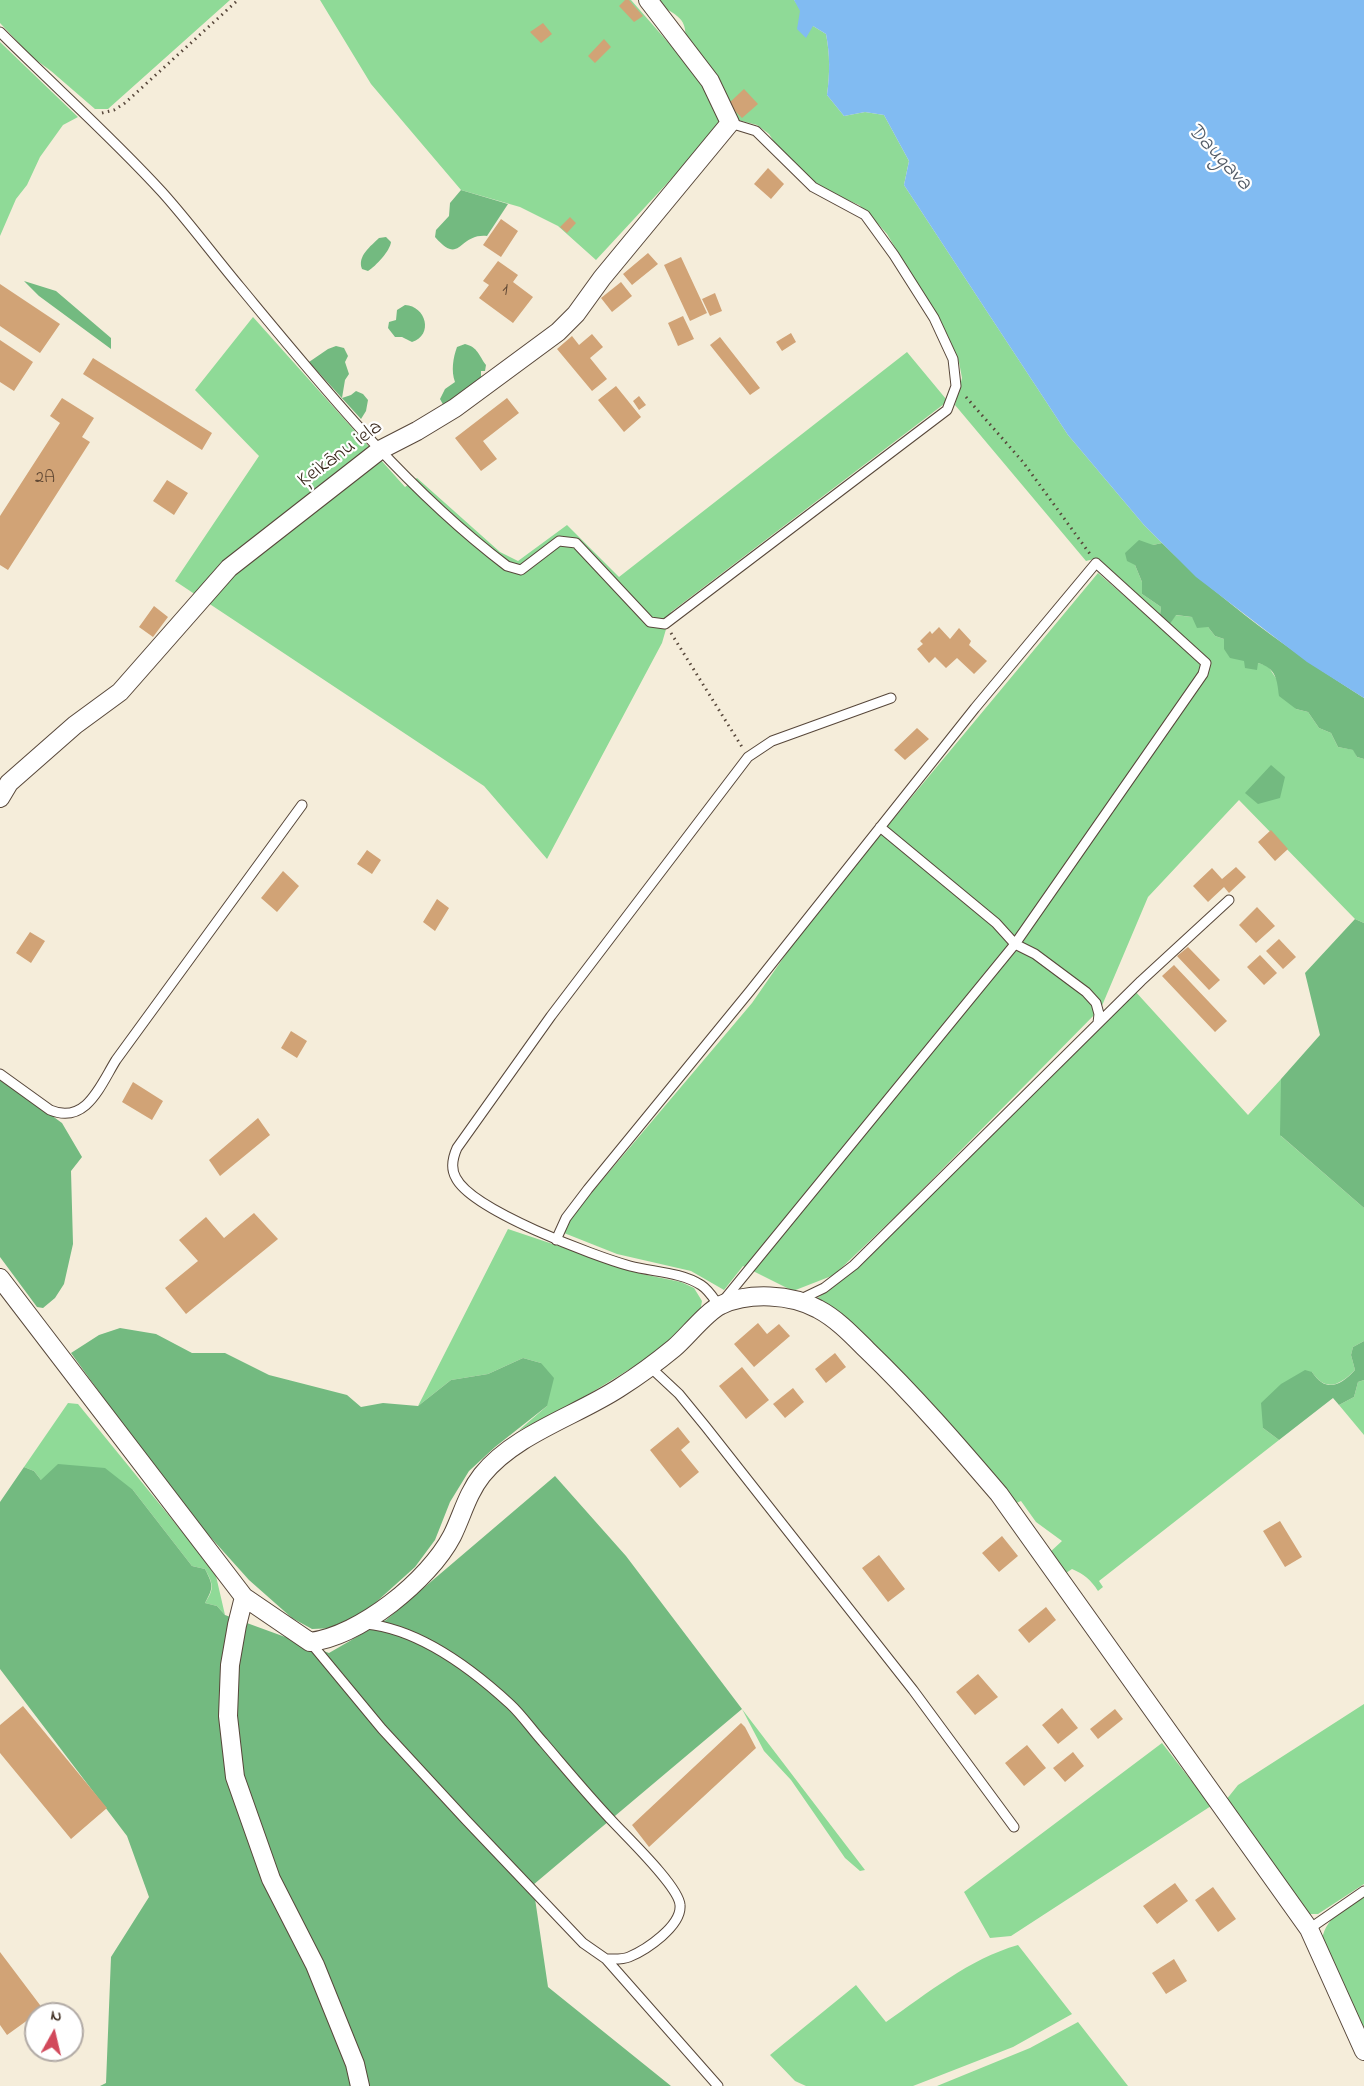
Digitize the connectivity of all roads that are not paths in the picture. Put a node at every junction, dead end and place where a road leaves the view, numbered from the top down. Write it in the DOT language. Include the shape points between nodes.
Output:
graph roads {
  1 [pos="648,0"];
  2 [pos="0,32"];
  3 [pos="730,123"];
  4 [pos="380,450"];
  5 [pos="891,698"];
  6 [pos="0,798"];
  7 [pos="302,805"];
  8 [pos="880,827"];
  9 [pos="1229,900"];
  10 [pos="1015,944"];
  11 [pos="1098,1023"];
  12 [pos="0,1074"];
  13 [pos="556,1240"];
  14 [pos="0,1278"];
  15 [pos="796,1300"];
  16 [pos="719,1306"];
  17 [pos="649,1366"];
  18 [pos="244,1597"];
  19 [pos="361,1624"];
  20 [pos="310,1642"];
  21 [pos="1014,1827"];
  22 [pos="1364,1891"];
  23 [pos="1308,1929"];
  24 [pos="606,1959"];
  25 [pos="1364,2051"];
  26 [pos="360,2086"];
  27 [pos="718,2086"];
  1 -- 3 [label="street" via="710,81"];
  2 -- 4 [label="lane" via="162,193"];
  3 -- 4 [label="street, Ķeikānu iela" via="558,332 455,408"];
  3 -- 4 [label="lane" via="756,131 813,187 865,215 934,318 953,359 956,386 947,410 665,624 650,622 576,543 559,541 521,570 507,566 429,500"];
  4 -- 6 [label="street, Ķeikānu iela" via="229,568 120,692 75,725 9,783"];
  5 -- 13 [label="lane" via="772,741 748,757 551,1016 457,1148 452,1166 465,1190"];
  7 -- 12 [label="lane" via="88,1104 78,1111 58,1113"];
  8 -- 10 [label="lane" via="996,923"];
  8 -- 10 [label="lane" via="1096,563 1206,663 1203,674"];
  8 -- 13 [label="lane" via="588,1189 566,1218"];
  9 -- 11 [label="lane"];
  10 -- 11 [label="lane" via="1086,992 1096,1004"];
  10 -- 16 [label="lane"];
  11 -- 15 [label="lane" via="854,1265 824,1288"];
  13 -- 16 [label="lane" via="629,1266 686,1278 702,1285"];
  14 -- 18 [label="street"];
  15 -- 16 [label="street" via="750,1298"];
  15 -- 23 [label="street" via="840,1324 946,1432 999,1494"];
  16 -- 17 [label="street"];
  17 -- 19 [label="street" via="619,1388 496,1459 466,1501 437,1560"];
  17 -- 21 [label="lane" via="706,1427 913,1690"];
  18 -- 20 [label="street"];
  18 -- 26 [label="street" via="230,1665 228,1716 235,1777 271,1879 315,1965"];
  19 -- 20 [label="street"];
  19 -- 24 [label="lane" via="385,1626 448,1656 512,1705 666,1879 681,1906 673,1923 661,1938 627,1959"];
  20 -- 24 [label="lane" via="465,1820 583,1942"];
  22 -- 23 [label="lane"];
  23 -- 25 [label="street"];
  24 -- 27 [label="lane"];
}
